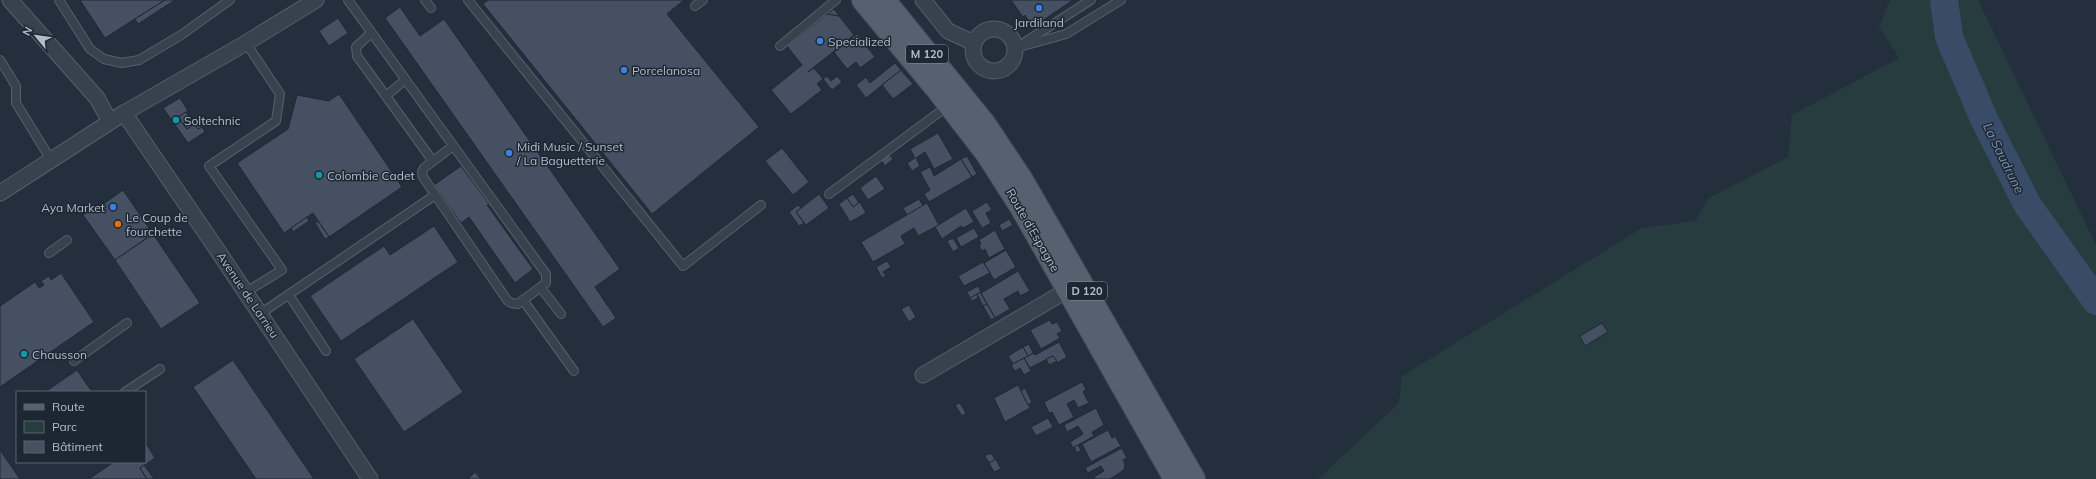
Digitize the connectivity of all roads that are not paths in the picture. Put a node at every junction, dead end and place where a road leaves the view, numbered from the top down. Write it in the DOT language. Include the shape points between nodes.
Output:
graph roads {
  1 [pos="10,0"];
  2 [pos="59,0"];
  3 [pos="230,0"];
  4 [pos="316,0"];
  5 [pos="348,0"];
  6 [pos="425,0"];
  7 [pos="468,0"];
  8 [pos="703,0"];
  9 [pos="836,0"];
  10 [pos="863,0"];
  11 [pos="884,0"];
  12 [pos="923,0"];
  13 [pos="1091,0"];
  14 [pos="1121,0"];
  15 [pos="695,6"];
  16 [pos="431,8"];
  17 [pos="371,33"];
  18 [pos="246,43"];
  19 [pos="974,43"];
  20 [pos="780,46"];
  21 [pos="1016,48"];
  22 [pos="0,60"];
  23 [pos="405,80"];
  24 [pos="386,96"];
  25 [pos="960,110"];
  26 [pos="124,113"];
  27 [pos="110,122"];
  28 [pos="453,146"];
  29 [pos="52,160"];
  30 [pos="432,160"];
  31 [pos="0,193"];
  32 [pos="830,194"];
  33 [pos="436,195"];
  34 [pos="761,205"];
  35 [pos="67,240"];
  36 [pos="49,252"];
  37 [pos="1075,286"];
  38 [pos="541,288"];
  39 [pos="246,292"];
  40 [pos="289,295"];
  41 [pos="523,300"];
  42 [pos="260,314"];
  43 [pos="561,314"];
  44 [pos="127,323"];
  45 [pos="326,351"];
  46 [pos="74,360"];
  47 [pos="160,369"];
  48 [pos="574,372"];
  49 [pos="924,375"];
  50 [pos="127,391"];
  51 [pos="370,479"];
  52 [pos="1175,479"];
  53 [pos="1194,479"];
  1 -- 27 [label="street" via="97,98"];
  2 -- 3 [label="lane" via="90,49 104,59 122,64 139,60 181,35"];
  4 -- 18 [label="street"];
  5 -- 17 [label="lane"];
  6 -- 16 [label="lane"];
  7 -- 34 [label="lane" via="683,266"];
  8 -- 15 [label="lane"];
  9 -- 20 [label="lane"];
  10 -- 25 [label="main road, Route d'Espagne / M 120"];
  11 -- 25 [label="main road, Route d'Espagne / M 120"];
  12 -- 19 [label="street" via="948,31"];
  13 -- 21 [label="lane"];
  14 -- 21 [label="lane" via="1066,34"];
  17 -- 23 [label="lane"];
  17 -- 24 [label="lane" via="359,43 355,52"];
  18 -- 26 [label="street"];
  18 -- 39 [label="lane" via="280,94 276,122 209,166 282,270"];
  19 -- 21 [label="street" via="978,36 992,28 1001,29 1008,33"];
  19 -- 21 [label="street" via="973,53 976,62 992,72 1010,65 1015,57"];
  22 -- 29 [label="lane" via="16,86 16,103"];
  23 -- 24 [label="lane"];
  23 -- 28 [label="lane"];
  24 -- 30 [label="lane"];
  25 -- 32 [label="lane"];
  25 -- 37 [label="main road, Route d'Espagne / D 120" via="1022,180"];
  26 -- 27 [label="street"];
  26 -- 39 [label="street, Avenue de Larrieu"];
  27 -- 29 [label="street"];
  28 -- 30 [label="lane"];
  28 -- 38 [label="lane" via="546,274 546,283"];
  29 -- 31 [label="street"];
  30 -- 33 [label="lane" via="422,172"];
  33 -- 40 [label="lane"];
  33 -- 41 [label="lane" via="507,300 515,304"];
  35 -- 36 [label="lane"];
  37 -- 49 [label="street"];
  37 -- 52 [label="main road, Route d'Espagne / D 120"];
  37 -- 53 [label="main road, Route d'Espagne / D 120"];
  38 -- 41 [label="lane"];
  38 -- 43 [label="lane"];
  39 -- 42 [label="street, Avenue de Larrieu"];
  40 -- 42 [label="lane"];
  40 -- 45 [label="lane"];
  41 -- 48 [label="lane"];
  42 -- 51 [label="street, Avenue de Larrieu"];
  44 -- 46 [label="lane"];
  47 -- 50 [label="lane"];
}
